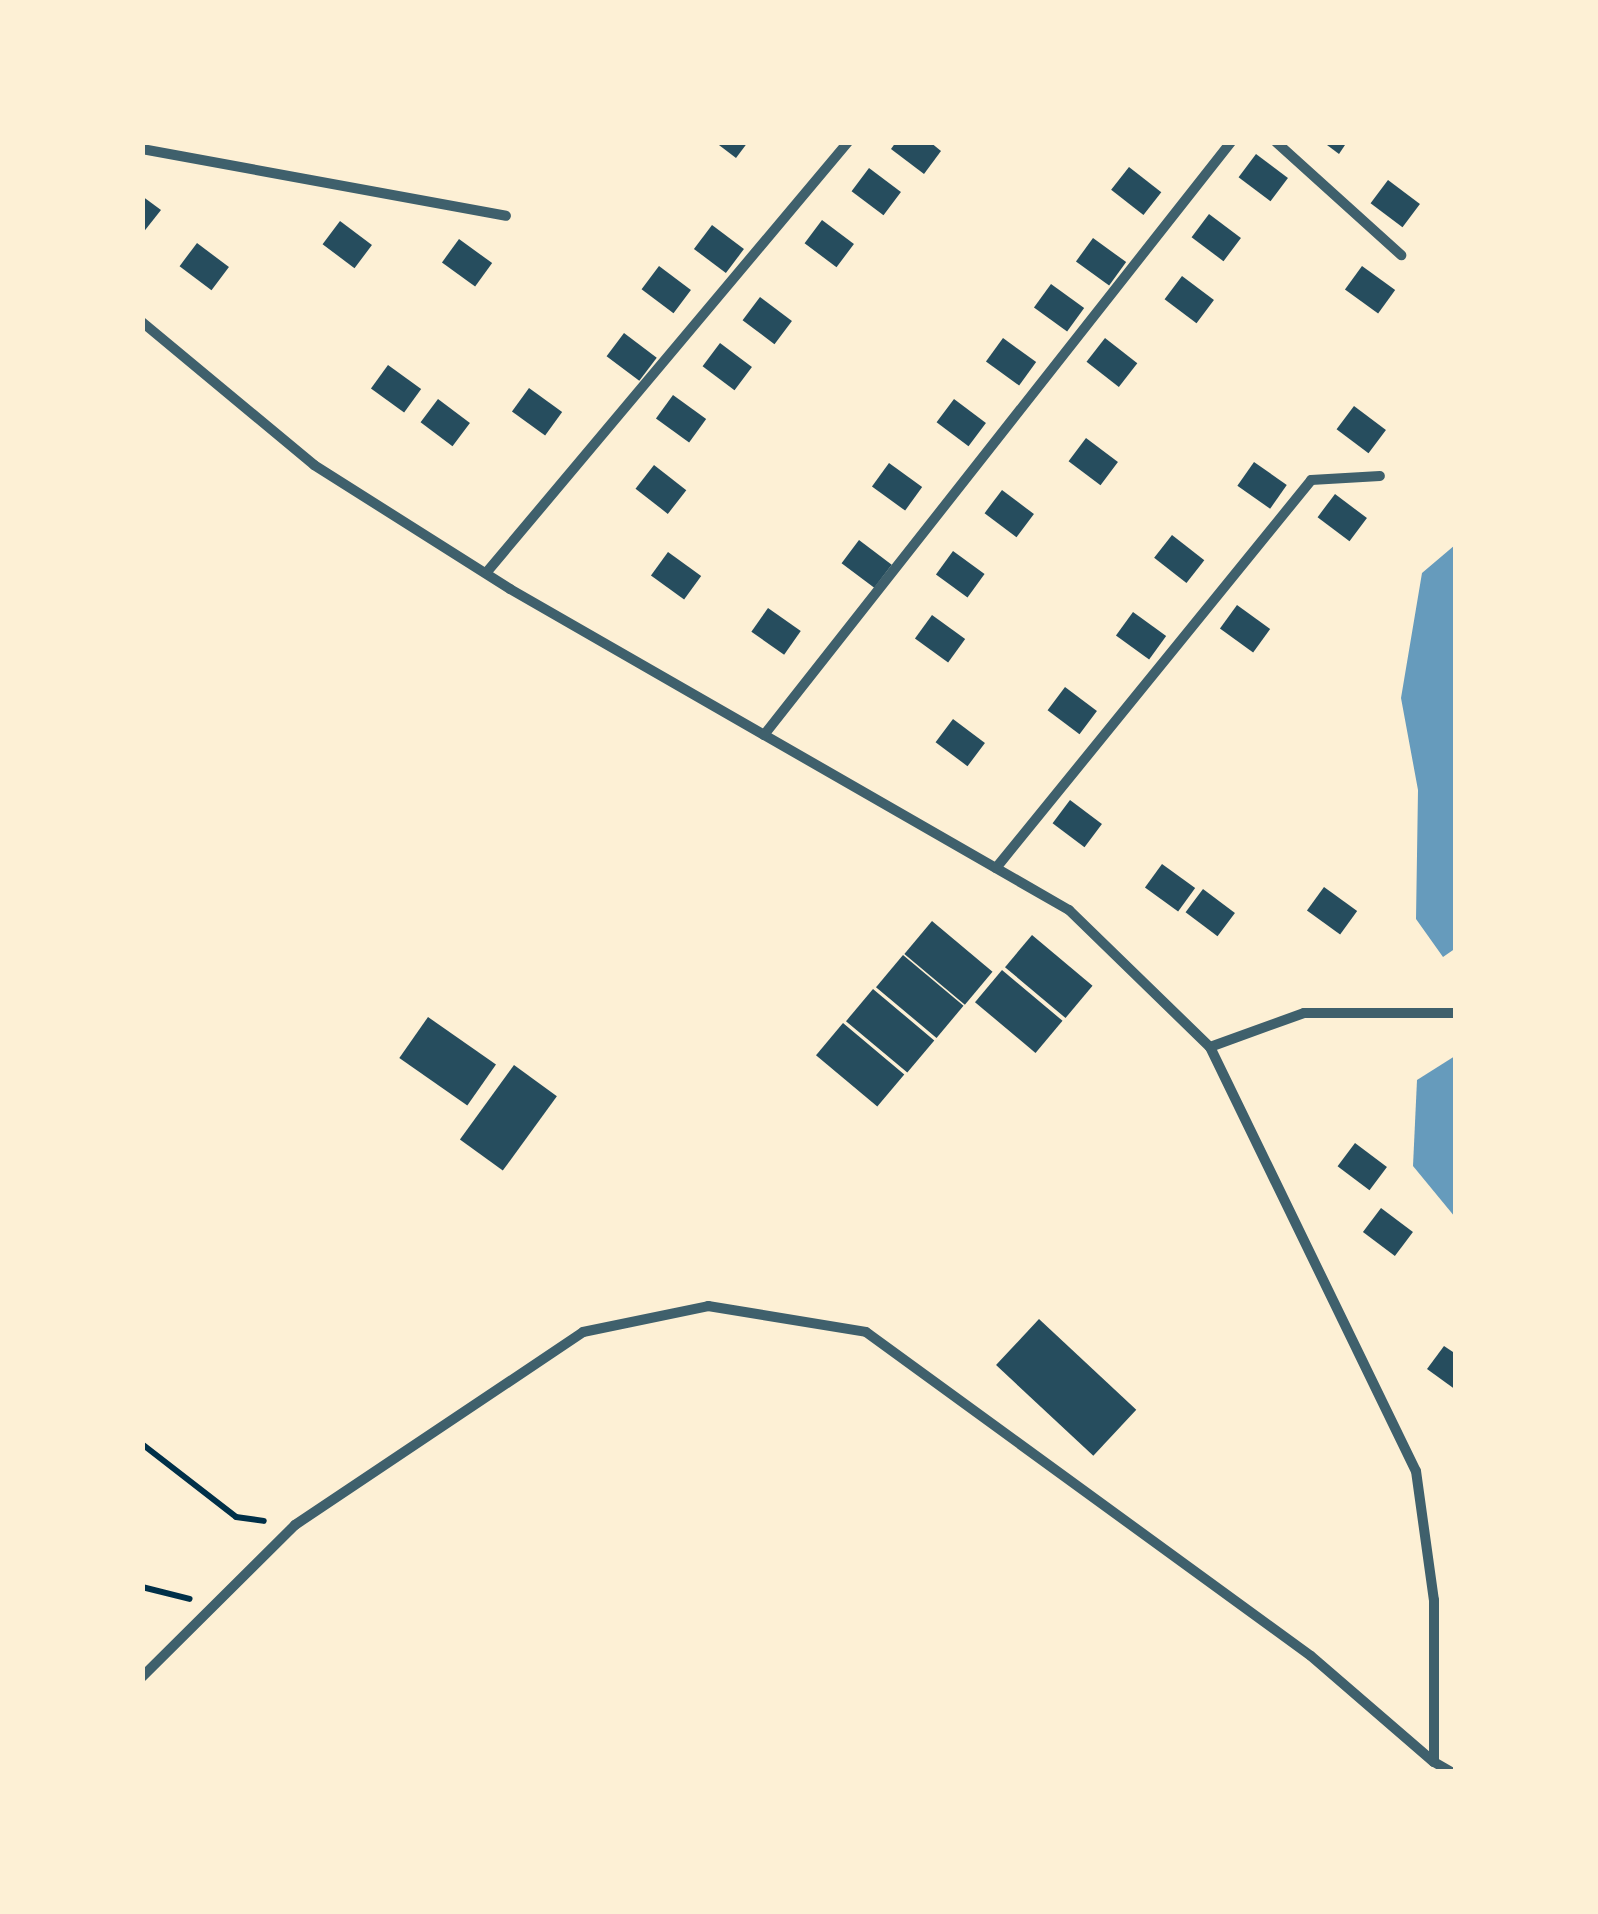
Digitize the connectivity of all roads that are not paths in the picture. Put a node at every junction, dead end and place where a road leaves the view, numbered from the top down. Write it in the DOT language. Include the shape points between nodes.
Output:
graph roads {
  1 [pos="848,142"];
  2 [pos="1230,142"];
  3 [pos="1276,142"];
  4 [pos="142,149"];
  5 [pos="506,216"];
  6 [pos="1401,255"];
  7 [pos="142,322"];
  8 [pos="1380,476"];
  9 [pos="486,573"];
  10 [pos="764,735"];
  11 [pos="996,868"];
  12 [pos="1456,1013"];
  13 [pos="1210,1047"];
  14 [pos="142,1677"];
  15 [pos="1434,1762"];
  16 [pos="1451,1772"];
  1 -- 9 [label="street"];
  2 -- 10 [label="street"];
  3 -- 6 [label="street"];
  4 -- 5 [label="street"];
  7 -- 9 [label="street" via="314,465"];
  8 -- 11 [label="street" via="1311,480"];
  9 -- 10 [label="street"];
  10 -- 11 [label="street"];
  11 -- 13 [label="street" via="1068,910"];
  12 -- 13 [label="street" via="1304,1013"];
  13 -- 15 [label="street" via="1416,1471 1434,1600"];
  14 -- 15 [label="street" via="296,1524 583,1332 708,1306 866,1332 1311,1656"];
  15 -- 16 [label="street"];
}
